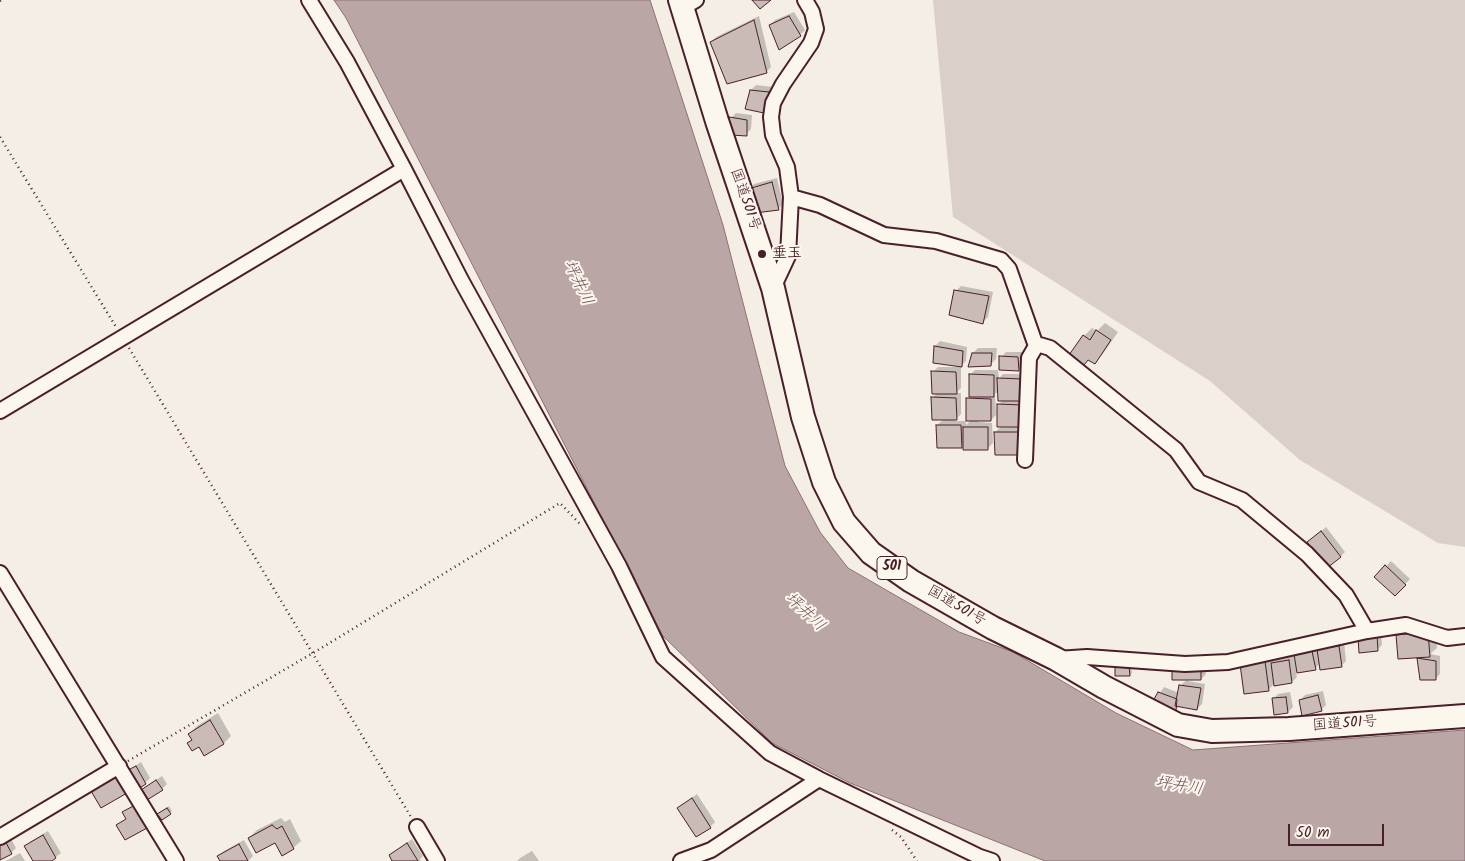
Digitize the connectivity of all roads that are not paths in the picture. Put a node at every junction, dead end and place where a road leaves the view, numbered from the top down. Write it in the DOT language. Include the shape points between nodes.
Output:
graph roads {
  1 [pos="309,0"];
  2 [pos="805,0"];
  3 [pos="686,3"];
  4 [pos="404,169"];
  5 [pos="791,197"];
  6 [pos="773,288"];
  7 [pos="1036,346"];
  8 [pos="0,411"];
  9 [pos="1025,460"];
  10 [pos="0,574"];
  11 [pos="1367,631"];
  12 [pos="1465,636"];
  13 [pos="1056,659"];
  14 [pos="1465,716"];
  15 [pos="119,766"];
  16 [pos="819,778"];
  17 [pos="417,827"];
  18 [pos="0,837"];
  19 [pos="176,861"];
  20 [pos="437,861"];
  21 [pos="681,861"];
  22 [pos="992,861"];
  1 -- 4 [label="street" via="347,62"];
  2 -- 5 [label="street" via="816,29 811,43 773,103 771,116 772,135 787,167"];
  3 -- 6 [label="highway, 国道501号 / 501" via="717,121"];
  4 -- 8 [label="street"];
  4 -- 16 [label="street" via="461,280 619,566 663,657 770,752"];
  5 -- 6 [label="street" via="788,256"];
  5 -- 7 [label="street" via="820,205 884,235 936,241 1001,260 1009,269"];
  6 -- 13 [label="highway, 国道501号 / 501" via="804,417 824,482 844,522 871,553 911,581 993,628"];
  7 -- 9 [label="street" via="1029,358"];
  7 -- 11 [label="street" via="1050,348 1176,450 1199,482 1242,500 1307,554 1346,595"];
  10 -- 15 [label="street"];
  11 -- 12 [label="street" via="1406,625 1447,638"];
  11 -- 13 [label="street" via="1228,662 1185,664 1087,657"];
  13 -- 14 [label="highway, 国道501号 / 501" via="1178,725 1212,731 1289,729"];
  15 -- 18 [label="street"];
  15 -- 19 [label="street"];
  16 -- 21 [label="street" via="711,850"];
  16 -- 22 [label="street"];
  17 -- 20 [label="street"];
}
